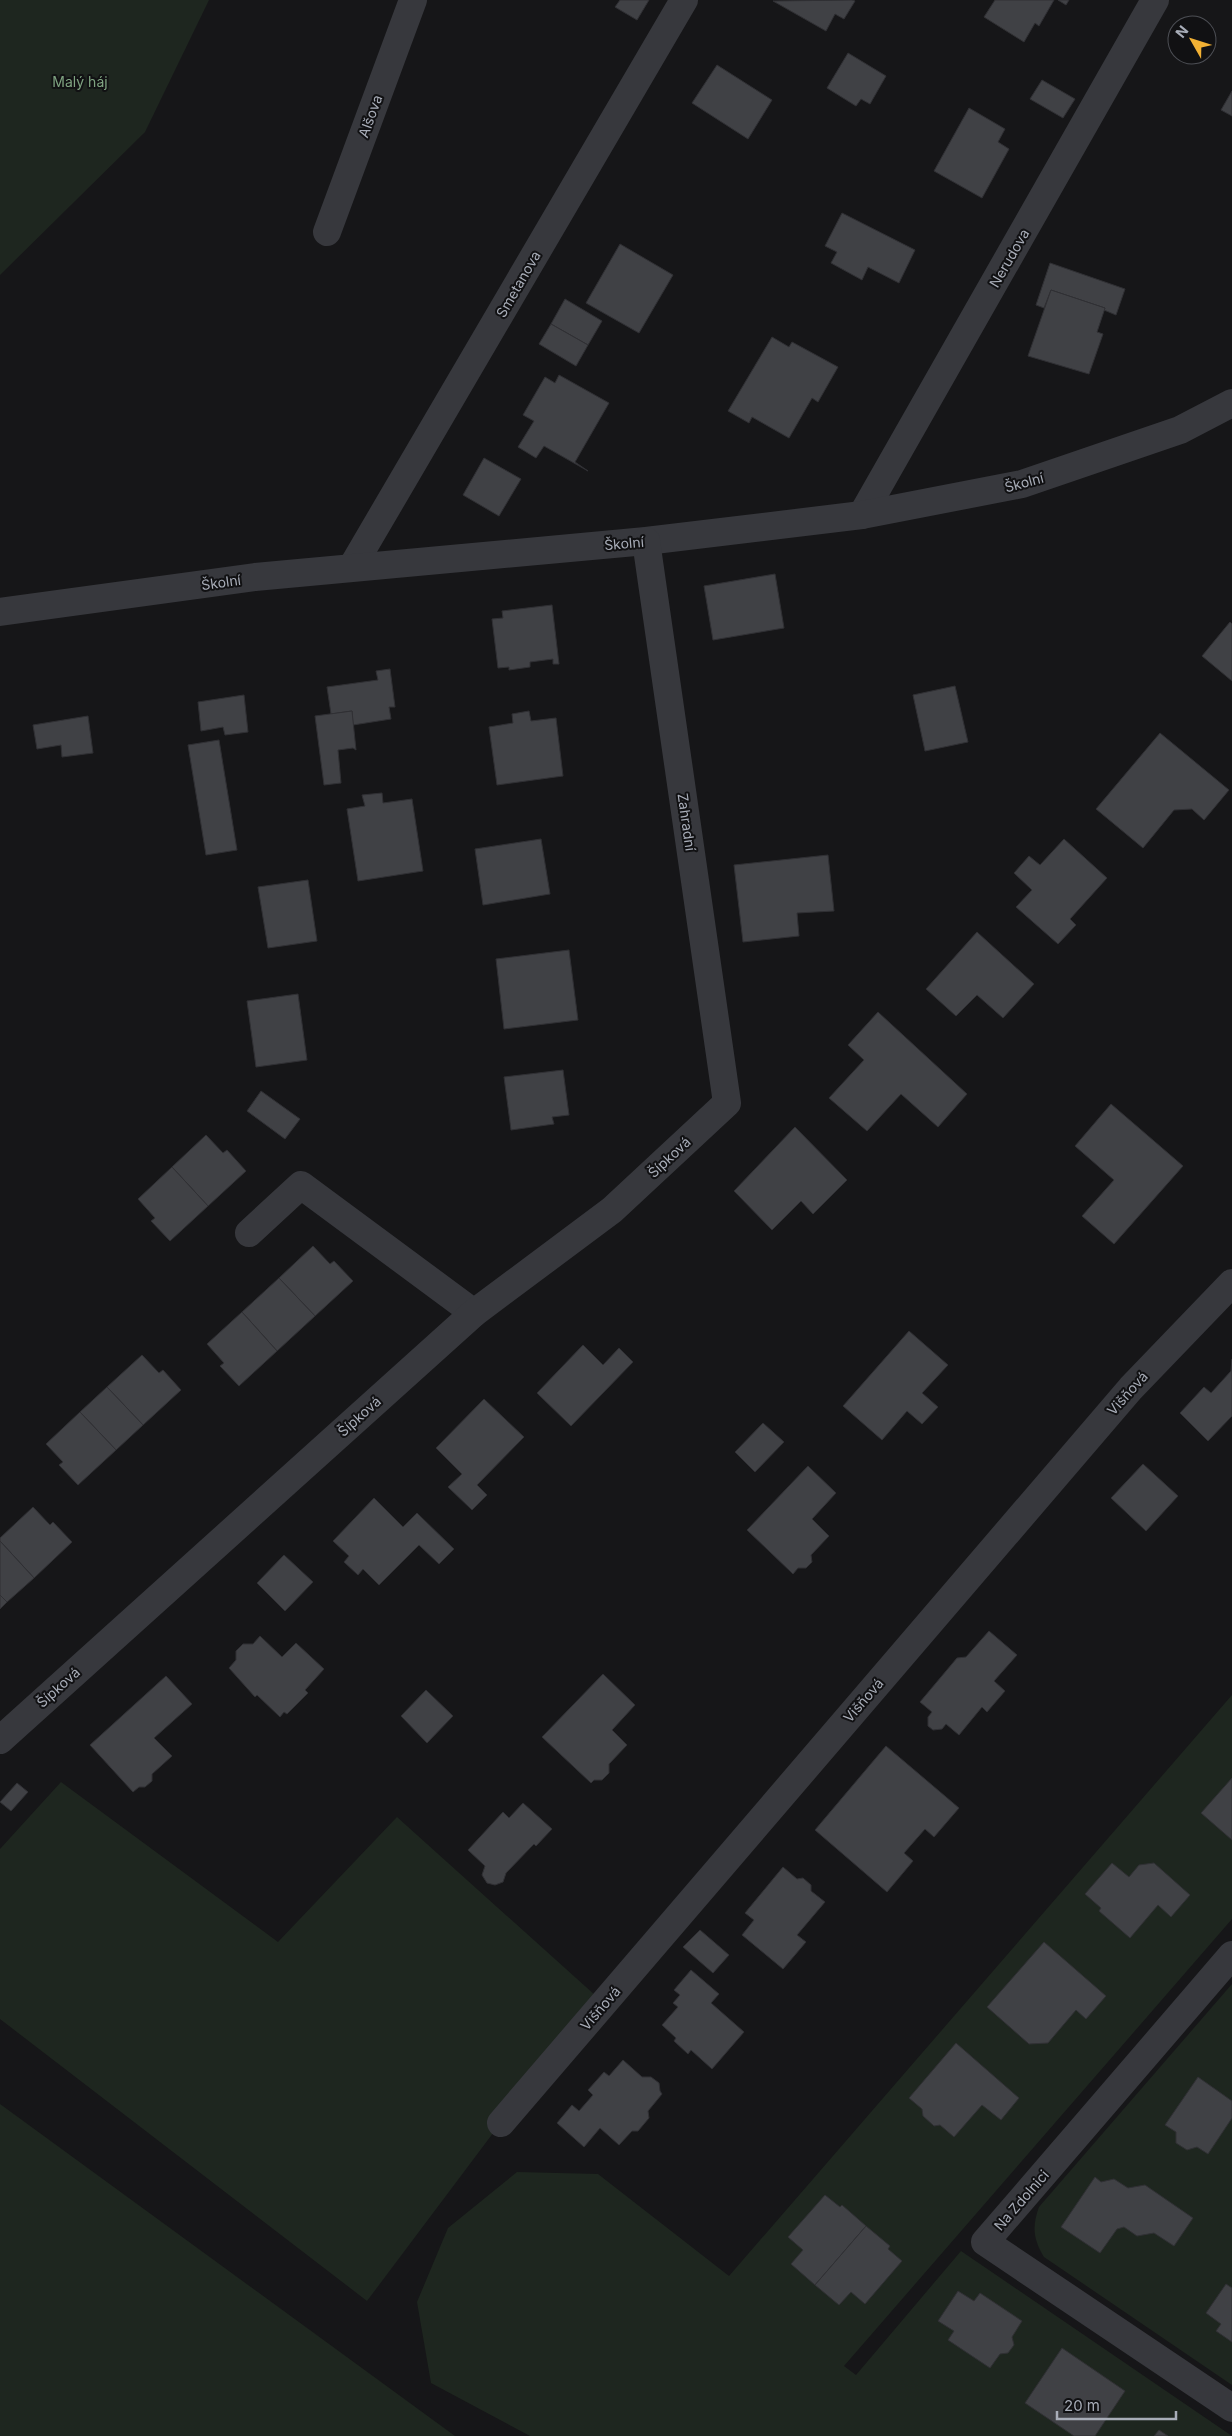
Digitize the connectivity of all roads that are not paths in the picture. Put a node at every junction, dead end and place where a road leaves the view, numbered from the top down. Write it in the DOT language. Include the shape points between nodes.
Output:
graph roads {
  1 [pos="413,0"];
  2 [pos="684,0"];
  3 [pos="1155,0"];
  4 [pos="327,232"];
  5 [pos="1232,403"];
  6 [pos="862,515"];
  7 [pos="646,541"];
  8 [pos="352,567"];
  9 [pos="0,612"];
  10 [pos="727,1103"];
  11 [pos="249,1233"];
  12 [pos="1232,1284"];
  13 [pos="474,1313"];
  14 [pos="0,1740"];
  15 [pos="1232,1955"];
  16 [pos="501,2123"];
  17 [pos="1232,2408"];
  1 -- 4 [label="street, Alšova"];
  2 -- 8 [label="street, Smetanova"];
  3 -- 6 [label="street, Nerudova"];
  5 -- 6 [label="street, Školní" via="1180,430 1022,484"];
  6 -- 7 [label="street, Školní"];
  7 -- 8 [label="street, Školní"];
  7 -- 10 [label="street, Zahradní"];
  8 -- 9 [label="street, Školní"];
  10 -- 13 [label="street, Šípková" via="612,1210"];
  11 -- 13 [label="street" via="302,1185"];
  12 -- 16 [label="street, Višňová" via="1131,1388"];
  13 -- 14 [label="street, Šípková"];
  15 -- 17 [label="street, Na Zdolnici" via="985,2242"];
}
